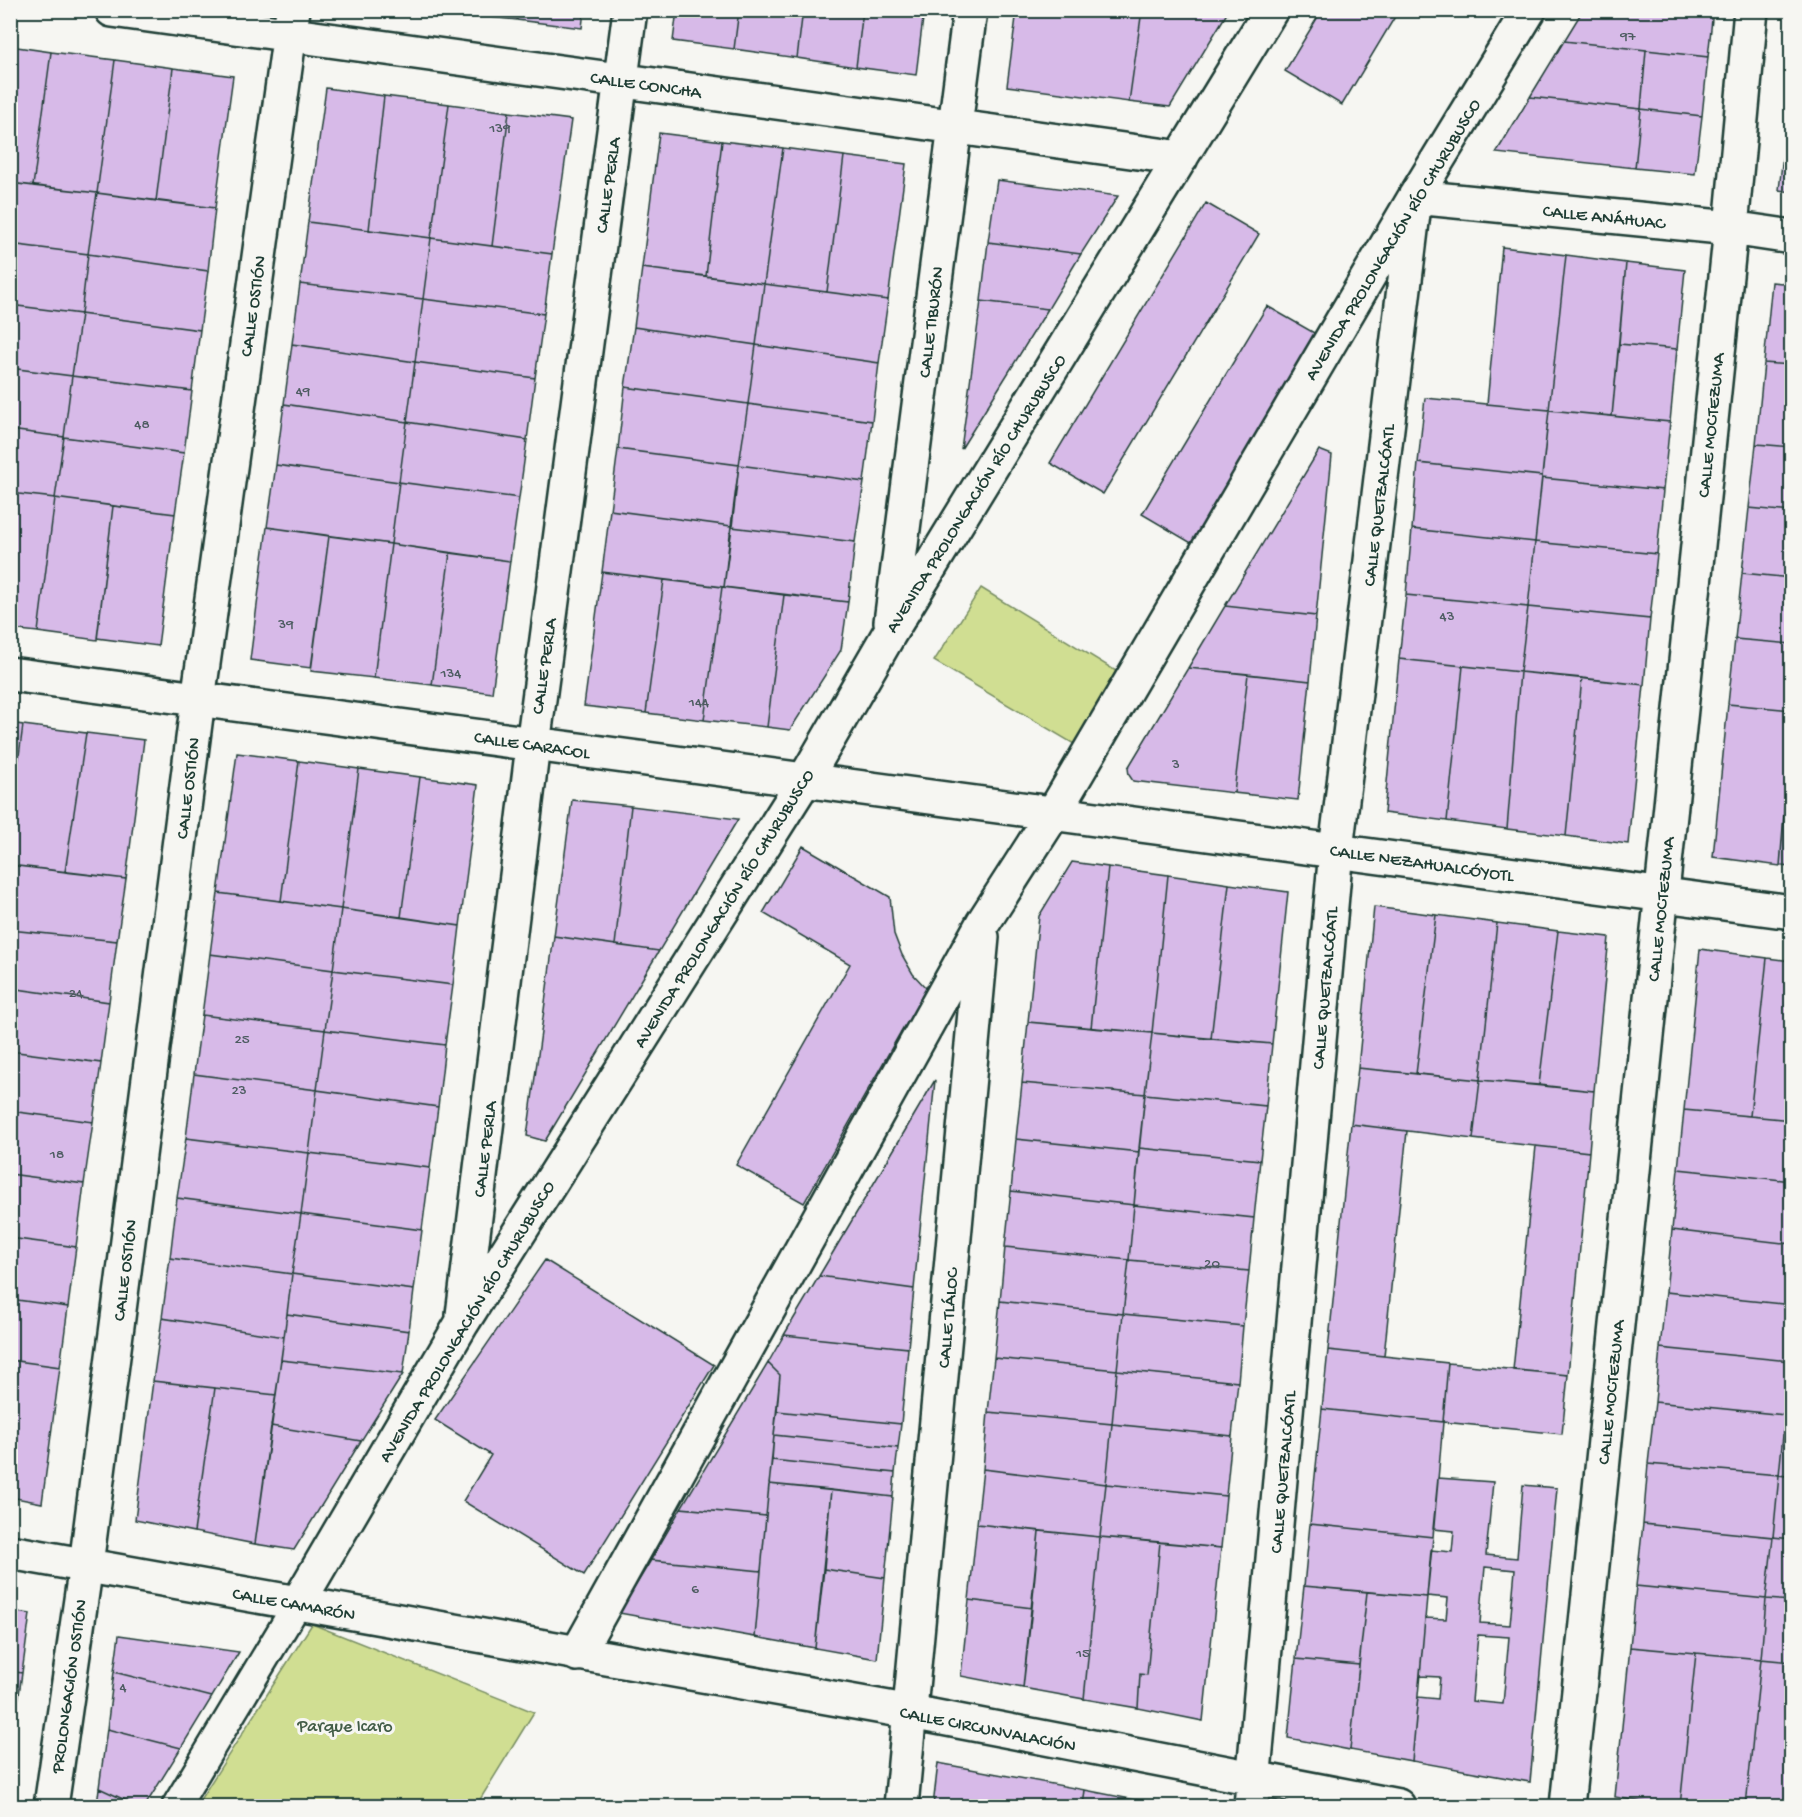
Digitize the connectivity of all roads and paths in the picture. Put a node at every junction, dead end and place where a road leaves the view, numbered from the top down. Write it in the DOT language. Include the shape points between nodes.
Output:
graph roads {
  1 [pos="112,10"];
  2 [pos="630,10"];
  3 [pos="970,10"];
  4 [pos="1271,10"];
  5 [pos="1529,10"];
  6 [pos="1751,10"];
  7 [pos="291,23"];
  8 [pos="621,81"];
  9 [pos="956,125"];
  10 [pos="1181,158"];
  11 [pos="1415,197"];
  12 [pos="1731,228"];
  13 [pos="1791,237"];
  14 [pos="889,634"];
  15 [pos="10,674"];
  16 [pos="198,700"];
  17 [pos="533,744"];
  18 [pos="804,781"];
  19 [pos="1053,814"];
  20 [pos="1336,850"];
  21 [pos="1661,896"];
  22 [pos="1791,912"];
  23 [pos="983,923"];
  24 [pos="462,1323"];
  25 [pos="10,1552"];
  26 [pos="86,1565"];
  27 [pos="298,1604"];
  28 [pos="577,1654"];
  29 [pos="911,1712"];
  30 [pos="1253,1793"];
  31 [pos="51,1806"];
  32 [pos="176,1806"];
  33 [pos="901,1806"];
  34 [pos="1398,1806"];
  35 [pos="1568,1806"];
  1 -- 7 [label="street, CALLE CONCHA"];
  2 -- 8 [label="street, CALLE PERLA"];
  3 -- 9 [label="street, CALLE TIBURÓN"];
  4 -- 10 [label="street, AVENIDA PROLONGACIÓN RÍO CHURUBUSCO"];
  5 -- 11 [label="street, AVENIDA PROLONGACIÓN RÍO CHURUBUSCO"];
  6 -- 12 [label="street, CALLE MOCTEZUMA"];
  7 -- 8 [label="street, CALLE CONCHA"];
  7 -- 16 [label="street, CALLE OSTIÓN"];
  8 -- 9 [label="street, CALLE CONCHA"];
  8 -- 17 [label="street, CALLE PERLA"];
  9 -- 10 [label="street, CALLE CONCHA"];
  9 -- 14 [label="street, CALLE TIBURÓN"];
  10 -- 14 [label="street, AVENIDA PROLONGACIÓN RÍO CHURUBUSCO"];
  11 -- 12 [label="street, CALLE ANÁHUAC"];
  11 -- 19 [label="street, AVENIDA PROLONGACIÓN RÍO CHURUBUSCO"];
  11 -- 20 [label="street, CALLE QUETZALCÓATL"];
  12 -- 13 [label="street, CALLE ANÁHUAC"];
  12 -- 21 [label="street, CALLE MOCTEZUMA"];
  14 -- 18 [label="street, AVENIDA PROLONGACIÓN RÍO CHURUBUSCO"];
  15 -- 16 [label="street, CALLE CARACOL"];
  16 -- 17 [label="street, CALLE CARACOL"];
  16 -- 26 [label="street, CALLE OSTIÓN"];
  17 -- 18 [label="street, CALLE CARACOL"];
  17 -- 24 [label="street, CALLE PERLA"];
  18 -- 19 [label="street, CALLE CARACOL"];
  18 -- 24 [label="street, AVENIDA PROLONGACIÓN RÍO CHURUBUSCO"];
  19 -- 20 [label="street, CALLE NEZAHUALCÓYOTL"];
  19 -- 23 [label="street, AVENIDA PROLONGACIÓN RÍO CHURUBUSCO"];
  20 -- 21 [label="street, CALLE NEZAHUALCÓYOTL"];
  20 -- 30 [label="street, CALLE QUETZALCÓATL"];
  21 -- 22 [label="street, CALLE NEZAHUALCÓYOTL"];
  21 -- 35 [label="street, CALLE MOCTEZUMA"];
  23 -- 28 [label="street, AVENIDA PROLONGACIÓN RÍO CHURUBUSCO"];
  23 -- 29 [label="street, CALLE TLÁLOC"];
  24 -- 27 [label="street, AVENIDA PROLONGACIÓN RÍO CHURUBUSCO"];
  25 -- 26 [label="street, CALLE CAMARÓN"];
  26 -- 27 [label="street, CALLE CAMARÓN"];
  26 -- 31 [label="street, PROLONGACIÓN OSTIÓN"];
  27 -- 28 [label="street, CALLE CAMARÓN"];
  27 -- 32 [label="street, AVENIDA PROLONGACIÓN RÍO CHURUBUSCO"];
  28 -- 29 [label="street, CALLE CIRCUNVALACIÓN"];
  29 -- 30 [label="street, CALLE CIRCUNVALACIÓN"];
  29 -- 33 [label="street, CALLE TLÁLOC"];
  30 -- 34 [label="street, CALLE CIRCUNVALACIÓN"];
}
